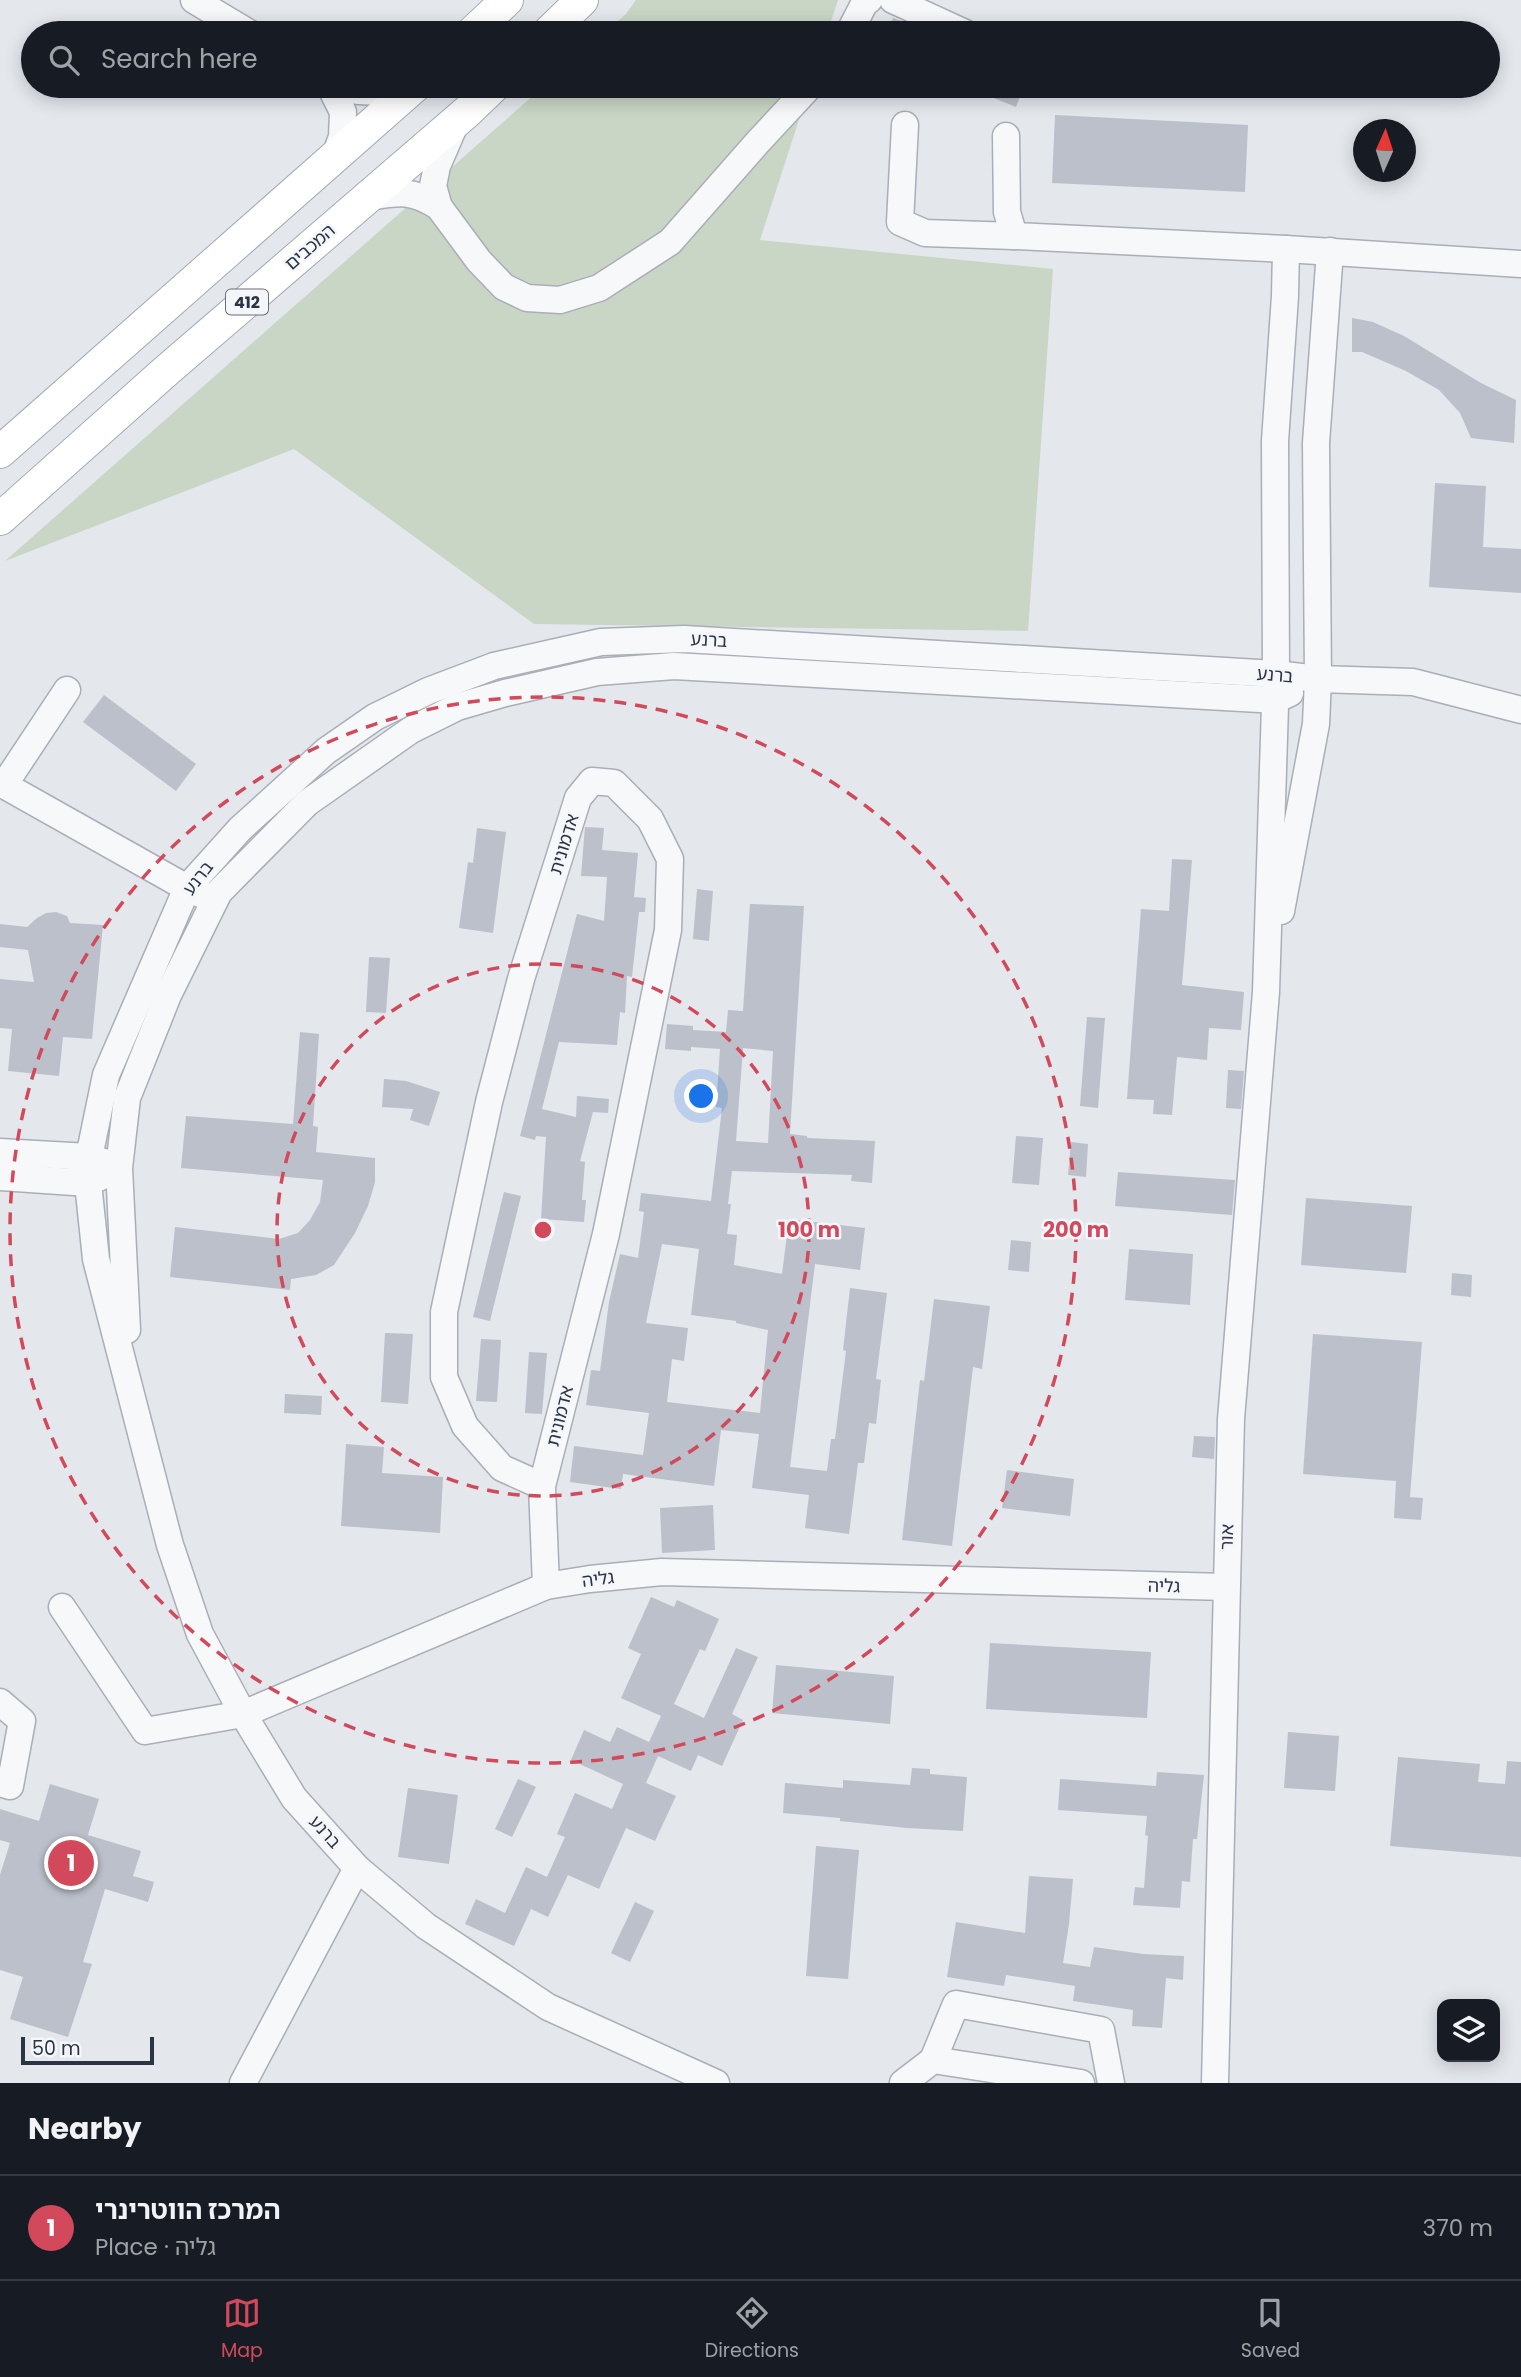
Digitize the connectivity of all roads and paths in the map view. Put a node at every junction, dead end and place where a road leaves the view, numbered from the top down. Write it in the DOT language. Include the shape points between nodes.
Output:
graph roads {
  1 [pos="194,0"];
  2 [pos="507,0"];
  3 [pos="582,0"];
  4 [pos="869,0"];
  5 [pos="893,0"];
  6 [pos="229,21"];
  7 [pos="485,21"];
  8 [pos="560,21"];
  9 [pos="855,21"];
  10 [pos="939,21"];
  11 [pos="336,98"];
  12 [pos="401,98"];
  13 [pos="481,98"];
  14 [pos="799,98"];
  15 [pos="457,121"];
  16 [pos="905,125"];
  17 [pos="1006,136"];
  18 [pos="335,156"];
  19 [pos="368,197"];
  20 [pos="439,207"];
  21 [pos="1014,236"];
  22 [pos="1286,249"];
  23 [pos="1329,251"];
  24 [pos="1521,264"];
  25 [pos="0,452"];
  26 [pos="0,519"];
  27 [pos="1318,634"];
  28 [pos="571,648"];
  29 [pos="579,676"];
  30 [pos="1318,679"];
  31 [pos="1413,682"];
  32 [pos="1275,687"];
  33 [pos="67,690"];
  34 [pos="1521,710"];
  35 [pos="187,888"];
  36 [pos="215,900"];
  37 [pos="1266,992"];
  38 [pos="0,1152"];
  39 [pos="89,1157"];
  40 [pos="119,1168"];
  41 [pos="0,1177"];
  42 [pos="88,1183"];
  43 [pos="134,1409"];
  44 [pos="542,1486"];
  45 [pos="546,1586"];
  46 [pos="1226,1587"];
  47 [pos="62,1607"];
  48 [pos="0,1702"];
  49 [pos="243,1714"];
  50 [pos="0,1783"];
  51 [pos="357,1868"];
  52 [pos="933,2060"];
  53 [pos="243,2083"];
  54 [pos="716,2083"];
  55 [pos="903,2083"];
  56 [pos="1081,2083"];
  57 [pos="1111,2083"];
  58 [pos="1215,2083"];
  1 -- 6 [label="street"];
  2 -- 7 [label="main road"];
  3 -- 8 [label="main road"];
  4 -- 9 [label="street"];
  5 -- 10 [label="street"];
  11 -- 18 [label="street" via="343,112"];
  12 -- 18 [label="main road"];
  13 -- 15 [label="main road, המכבים / 412"];
  14 -- 20 [label="street" via="670,242 599,288 561,300 527,298 504,287"];
  15 -- 19 [label="main road, המכבים / 412"];
  15 -- 20 [label="street" via="435,176"];
  16 -- 21 [label="street" via="900,222 925,233"];
  17 -- 21 [label="street" via="1007,212"];
  18 -- 25 [label="main road"];
  19 -- 20 [label="street" via="401,191 422,196"];
  19 -- 26 [label="main road, המכבים / 412"];
  21 -- 22 [label="street"];
  22 -- 23 [label="street"];
  22 -- 32 [label="street" via="1275,441"];
  23 -- 24 [label="street"];
  23 -- 27 [label="street" via="1316,443"];
  27 -- 30 [label="street"];
  27 -- 31 [label="street" via="1325,654 1338,667 1360,677"];
  28 -- 29 [label="street"];
  28 -- 32 [label="street, ברנע" via="601,642 684,639"];
  28 -- 35 [label="street, ברנע" via="494,666 375,717 326,751 240,829"];
  29 -- 32 [label="street, ברנע" via="674,666"];
  29 -- 36 [label="street, ברנע" via="505,692 411,730 307,803"];
  30 -- 31 [label="street"];
  30 -- 32 [label="street, ברנע"];
  30 -- 37 [label="street" via="1316,724"];
  31 -- 34 [label="street"];
  32 -- 37 [label="street"];
  33 -- 35 [label="street" via="4,785"];
  35 -- 36 [label="street"];
  35 -- 39 [label="street, ברנע" via="106,1075"];
  36 -- 40 [label="street, ברנע" via="168,995 127,1098"];
  37 -- 46 [label="street, אור" via="1231,1419"];
  38 -- 39 [label="street"];
  39 -- 40 [label="street"];
  39 -- 42 [label="street, ברנע"];
  40 -- 42 [label="street"];
  40 -- 43 [label="street, ברנע"];
  41 -- 42 [label="street"];
  42 -- 43 [label="street, ברנע" via="96,1259"];
  43 -- 49 [label="street, ברנע" via="170,1545 200,1634"];
  44 -- 44 [label="street, אדמונית" via="606,1234 668,930 670,859 650,819 614,783 592,781 578,798 521,979 488,1102 444,1312 444,1377 465,1426 502,1468"];
  44 -- 45 [label="street, אדמונית"];
  45 -- 46 [label="street, גליה" via="662,1572"];
  45 -- 49 [label="street, גליה"];
  46 -- 58 [label="street, אור"];
  47 -- 49 [label="street, גליה" via="145,1731"];
  48 -- 50 [label="street" via="22,1721 10,1786"];
  49 -- 51 [label="street, ברנע" via="294,1798"];
  51 -- 53 [label="street"];
  51 -- 54 [label="street, ברנע" via="426,1926 548,2007"];
  52 -- 55 [label="street"];
  52 -- 56 [label="street"];
  52 -- 57 [label="street" via="956,2004 1101,2030"];
}
